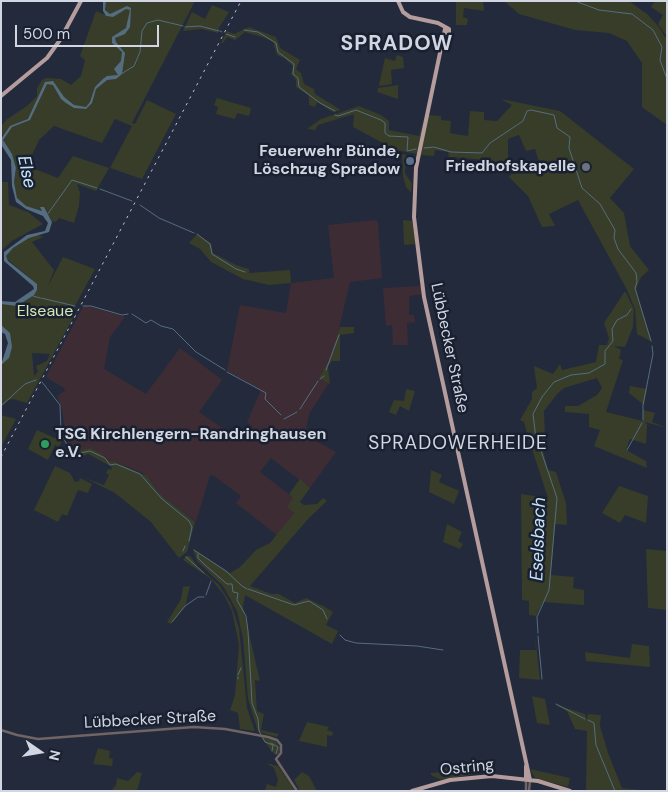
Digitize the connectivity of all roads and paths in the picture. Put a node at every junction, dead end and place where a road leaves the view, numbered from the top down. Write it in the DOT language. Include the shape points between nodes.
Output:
graph roads {
  1 [pos="81,1"];
  2 [pos="398,1"];
  3 [pos="1,96"];
  4 [pos="1,730"];
  5 [pos="528,779"];
  6 [pos="297,791"];
  7 [pos="412,791"];
  8 [pos="528,791"];
  9 [pos="570,791"];
  1 -- 3 [label="main road" via="47,58"];
  2 -- 5 [label="main road, Lübbecker Straße" via="403,12 410,17 438,23 446,31 416,168 414,217 424,297 519,725"];
  4 -- 6 [label="street, Lübbecker Straße" via="38,739 194,727 256,734 277,740 281,745 281,753 276,759"];
  5 -- 7 [label="main road, Ostring" via="466,777"];
  5 -- 8 [label="street"];
  5 -- 9 [label="main road, Ostring"];
}
